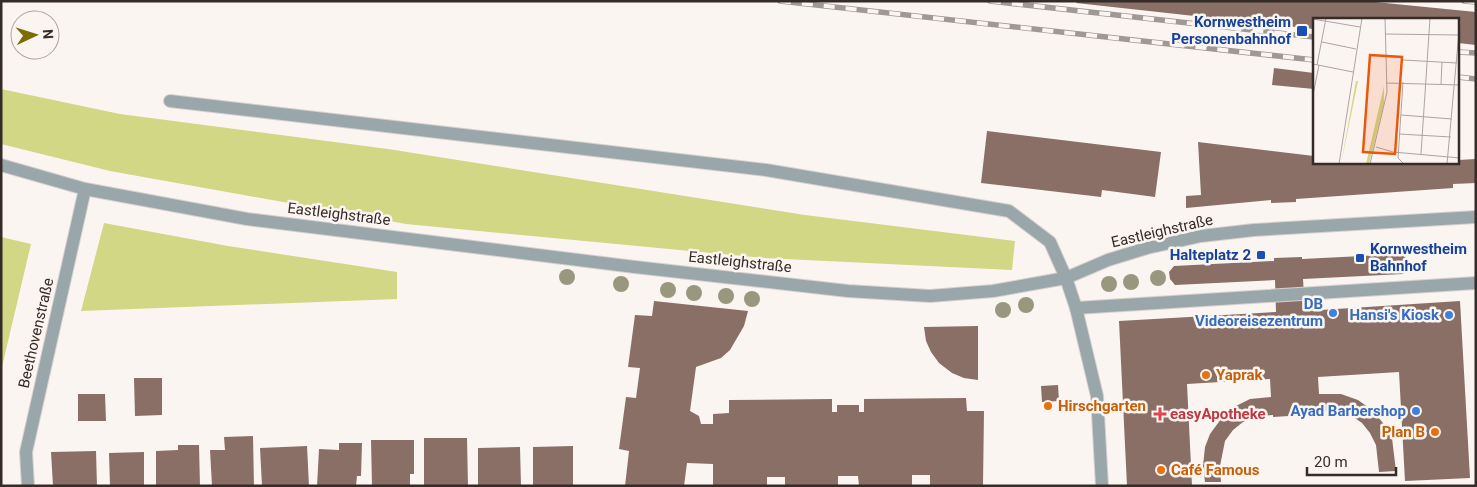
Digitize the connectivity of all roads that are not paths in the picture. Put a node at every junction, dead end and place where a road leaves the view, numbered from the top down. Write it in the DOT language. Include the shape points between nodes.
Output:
graph roads {
  1 [pos="170,101"];
  2 [pos="1,166"];
  3 [pos="86,189"];
  4 [pos="1476,217"];
  5 [pos="1066,278"];
  6 [pos="1476,283"];
  7 [pos="1076,308"];
  8 [pos="28,486"];
  9 [pos="1102,486"];
  1 -- 5 [label="street" via="766,170 1009,211 1050,242"];
  2 -- 3 [label="street, Eastleighstraße"];
  3 -- 5 [label="street, Eastleighstraße" via="247,219 848,291 930,296 993,291"];
  3 -- 8 [label="street, Beethovenstraße" via="26,452"];
  4 -- 5 [label="street, Eastleighstraße" via="1201,236 1124,255"];
  5 -- 7 [label="street"];
  6 -- 7 [label="street"];
  7 -- 9 [label="street" via="1097,396"];
}
